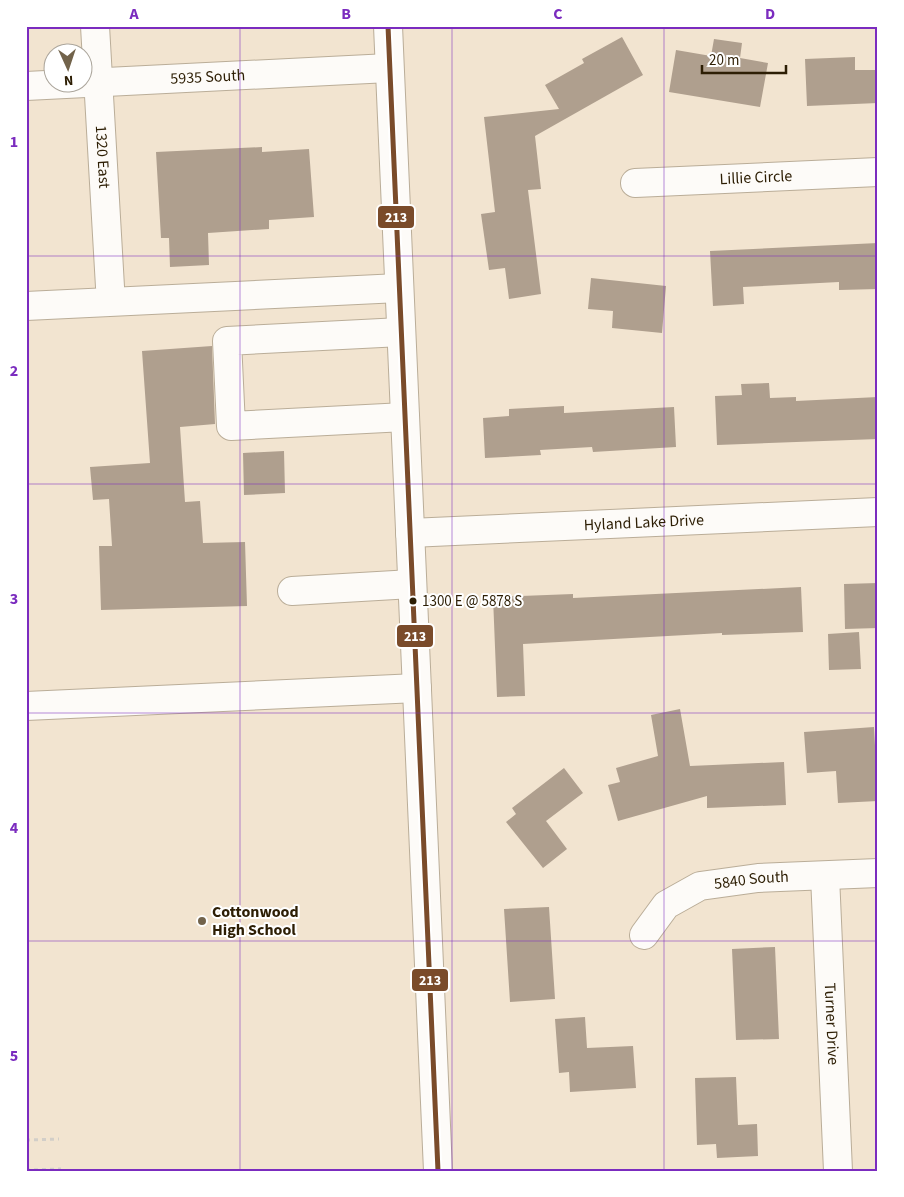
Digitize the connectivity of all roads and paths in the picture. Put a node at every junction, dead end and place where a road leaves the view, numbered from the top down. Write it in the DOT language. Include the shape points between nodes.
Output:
graph roads {
  1 [pos="95,26"];
  2 [pos="388,26"];
  3 [pos="389,68"];
  4 [pos="98,83"];
  5 [pos="26,86"];
  6 [pos="878,172"];
  7 [pos="635,183"];
  8 [pos="110,287"];
  9 [pos="399,288"];
  10 [pos="26,306"];
  11 [pos="401,332"];
  12 [pos="405,417"];
  13 [pos="878,512"];
  14 [pos="410,533"];
  15 [pos="412,584"];
  16 [pos="292,591"];
  17 [pos="416,688"];
  18 [pos="26,706"];
  19 [pos="878,873"];
  20 [pos="825,876"];
  21 [pos="644,935"];
  22 [pos="59,1139"];
  23 [pos="26,1140"];
  24 [pos="61,1169"];
  25 [pos="26,1170"];
  26 [pos="438,1171"];
  27 [pos="838,1171"];
  1 -- 4 [label="street, 1320 East"];
  2 -- 3 [label="street"];
  3 -- 4 [label="street, 5935 South"];
  3 -- 9 [label="street"];
  4 -- 5 [label="street, 5935 South"];
  4 -- 8 [label="street, 1320 East"];
  6 -- 7 [label="street, Lillie Circle"];
  9 -- 10 [label="street"];
  9 -- 11 [label="street"];
  11 -- 12 [label="street"];
  11 -- 12 [label="street" via="227,341 231,426"];
  12 -- 14 [label="street"];
  13 -- 14 [label="street, Hyland Lake Drive"];
  14 -- 15 [label="street"];
  15 -- 16 [label="street"];
  15 -- 17 [label="street"];
  17 -- 18 [label="street"];
  17 -- 26 [label="street"];
  19 -- 20 [label="street, 5840 South"];
  20 -- 21 [label="street, 5840 South" via="758,878 700,886 666,904"];
  20 -- 27 [label="street, Turner Drive"];
  22 -- 23 [label="path"];
  24 -- 25 [label="path"];
}
